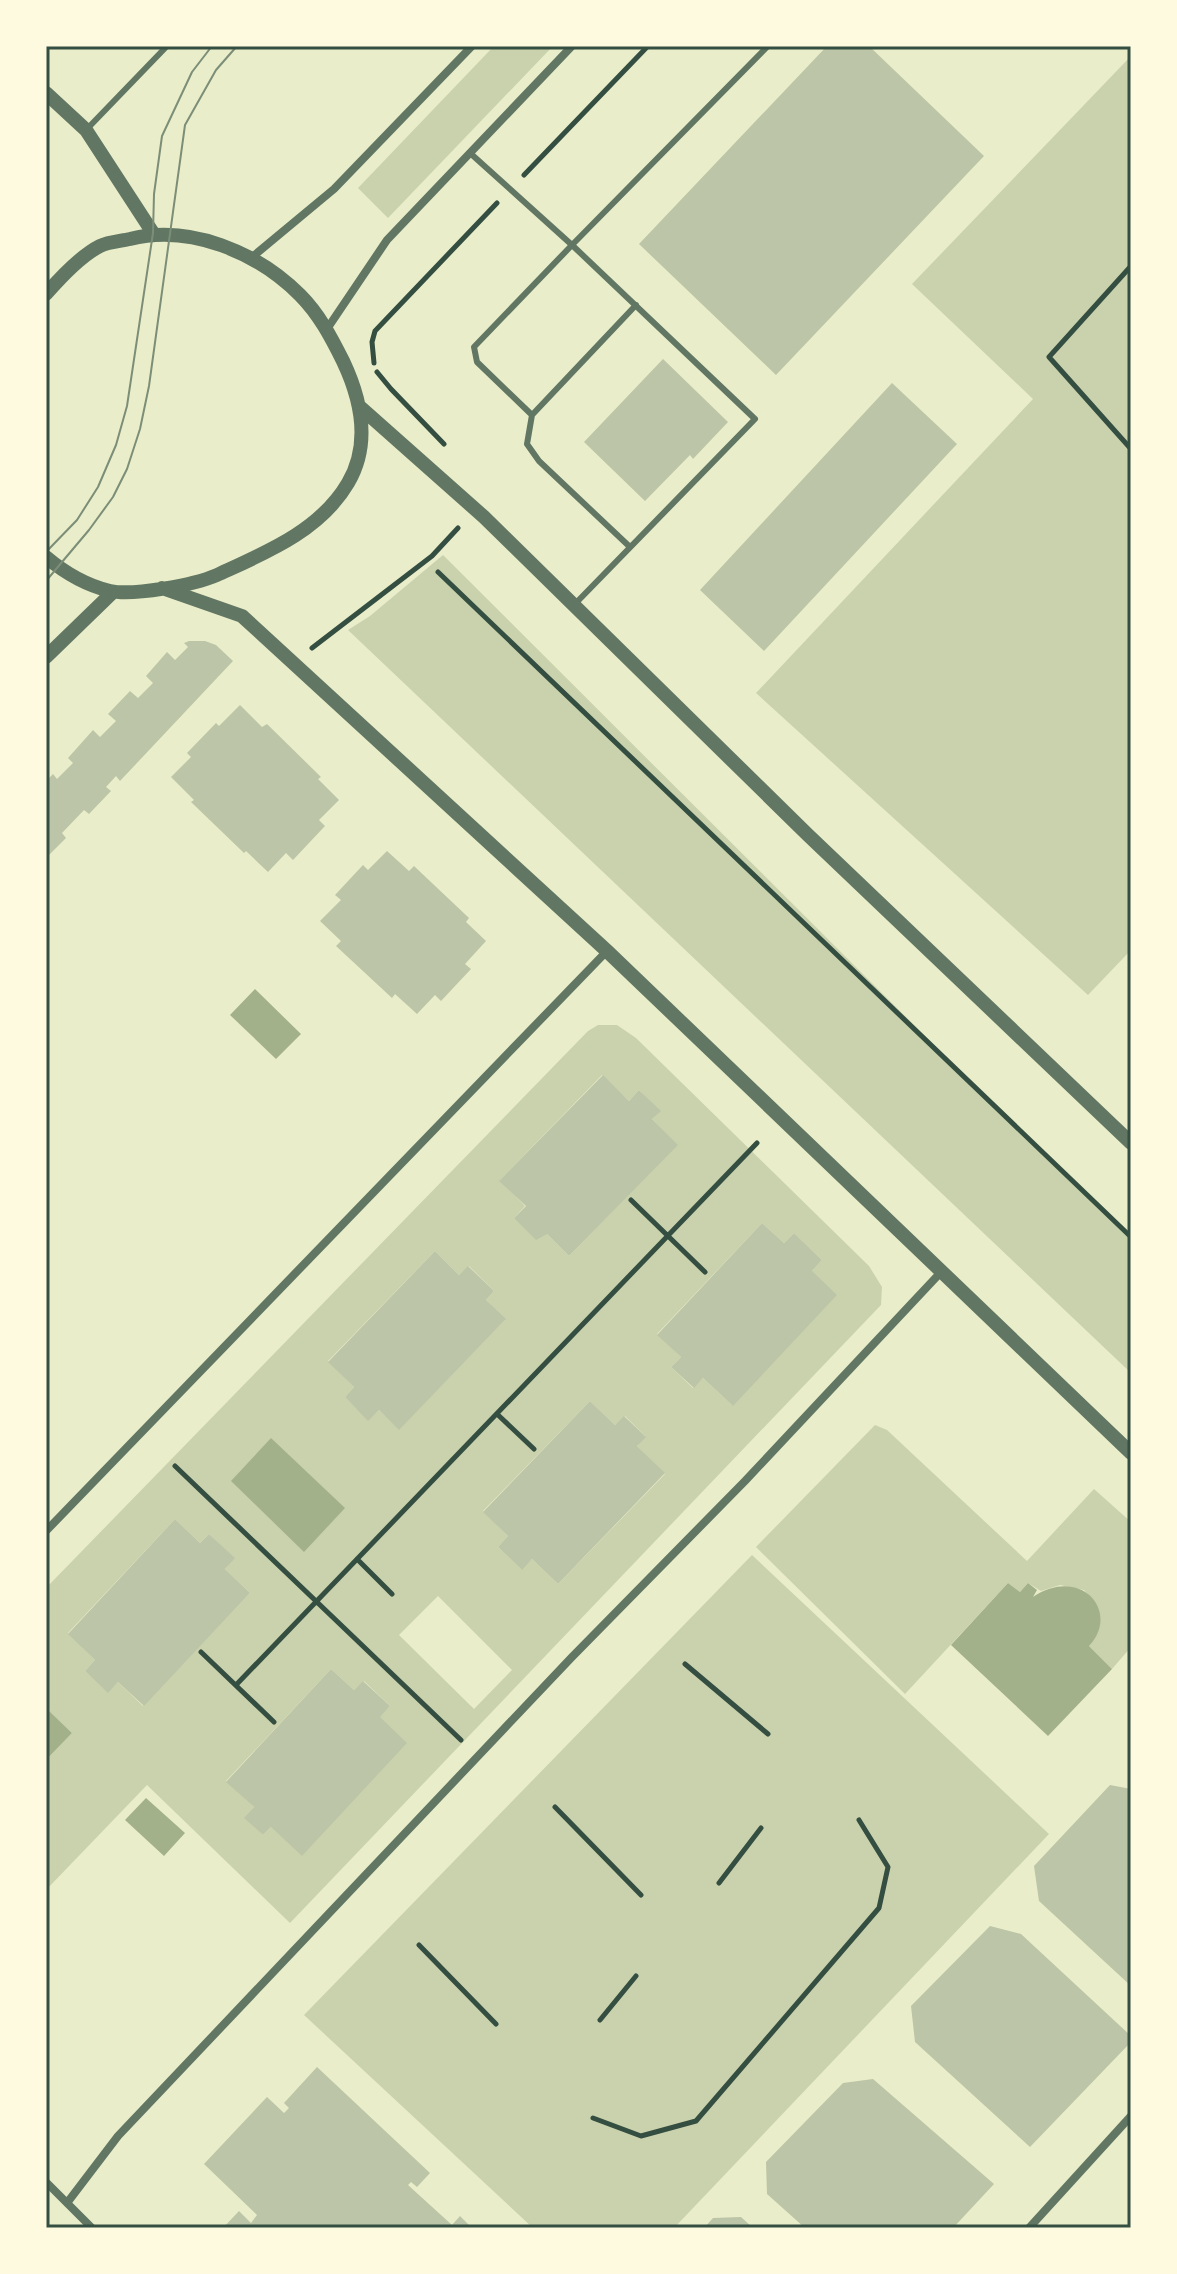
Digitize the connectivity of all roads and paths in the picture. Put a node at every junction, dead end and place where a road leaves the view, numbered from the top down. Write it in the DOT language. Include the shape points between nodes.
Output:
graph roads {
  1 [pos="167,46"];
  2 [pos="472,46"];
  3 [pos="572,46"];
  4 [pos="648,46"];
  5 [pos="768,46"];
  6 [pos="46,93"];
  7 [pos="86,130"];
  8 [pos="470,153"];
  9 [pos="510,189"];
  10 [pos="153,233"];
  11 [pos="572,245"];
  12 [pos="251,258"];
  13 [pos="1131,266"];
  14 [pos="46,294"];
  15 [pos="636,305"];
  16 [pos="327,329"];
  17 [pos="360,407"];
  18 [pos="532,415"];
  19 [pos="447,446"];
  20 [pos="1131,449"];
  21 [pos="476,509"];
  22 [pos="630,547"];
  23 [pos="46,557"];
  24 [pos="438,572"];
  25 [pos="162,588"];
  26 [pos="113,592"];
  27 [pos="574,605"];
  28 [pos="339,628"];
  29 [pos="46,657"];
  30 [pos="607,951"];
  31 [pos="757,1143"];
  32 [pos="1131,1143"];
  33 [pos="631,1200"];
  34 [pos="667,1236"];
  35 [pos="1131,1237"];
  36 [pos="942,1271"];
  37 [pos="705,1272"];
  38 [pos="497,1414"];
  39 [pos="534,1449"];
  40 [pos="1131,1453"];
  41 [pos="175,1466"];
  42 [pos="46,1531"];
  43 [pos="357,1559"];
  44 [pos="392,1594"];
  45 [pos="316,1601"];
  46 [pos="201,1652"];
  47 [pos="685,1664"];
  48 [pos="236,1685"];
  49 [pos="274,1722"];
  50 [pos="768,1734"];
  51 [pos="461,1740"];
  52 [pos="555,1807"];
  53 [pos="859,1820"];
  54 [pos="761,1828"];
  55 [pos="719,1883"];
  56 [pos="641,1895"];
  57 [pos="419,1945"];
  58 [pos="636,1976"];
  59 [pos="600,2020"];
  60 [pos="496,2024"];
  61 [pos="1131,2116"];
  62 [pos="593,2118"];
  63 [pos="46,2182"];
  64 [pos="67,2203"];
  65 [pos="92,2228"];
  66 [pos="1029,2228"];
  1 -- 7 [label="lane"];
  2 -- 12 [label="street" via="334,189"];
  3 -- 8 [label="street"];
  4 -- 9 [label="path"];
  5 -- 11 [label="lane"];
  6 -- 7 [label="street"];
  7 -- 10 [label="street"];
  8 -- 9 [label="lane"];
  8 -- 16 [label="street" via="387,240"];
  9 -- 11 [label="lane"];
  9 -- 19 [label="path" via="375,331 372,342 377,371"];
  10 -- 12 [label="street" via="191,237"];
  10 -- 14 [label="street" via="101,246"];
  11 -- 15 [label="lane"];
  11 -- 18 [label="lane" via="474,347 477,362"];
  12 -- 16 [label="street" via="301,296"];
  13 -- 20 [label="path" via="1049,357"];
  15 -- 18 [label="lane"];
  15 -- 22 [label="lane" via="755,419"];
  16 -- 17 [label="street"];
  17 -- 21 [label="street"];
  17 -- 25 [label="street" via="357,464 323,514 288,542 254,558 206,579"];
  18 -- 22 [label="lane" via="527,444 539,461"];
  21 -- 27 [label="street"];
  21 -- 28 [label="path" via="432,556"];
  22 -- 27 [label="lane"];
  23 -- 26 [label="street" via="83,582"];
  24 -- 35 [label="path"];
  25 -- 26 [label="street"];
  25 -- 30 [label="street" via="242,616"];
  26 -- 29 [label="street"];
  27 -- 32 [label="street"];
  30 -- 36 [label="street"];
  30 -- 42 [label="street"];
  31 -- 34 [label="path"];
  33 -- 34 [label="path"];
  34 -- 37 [label="path"];
  34 -- 38 [label="path"];
  36 -- 40 [label="street"];
  36 -- 64 [label="street" via="118,2136"];
  38 -- 39 [label="path"];
  38 -- 43 [label="path"];
  41 -- 45 [label="path"];
  43 -- 44 [label="path"];
  43 -- 45 [label="path"];
  45 -- 48 [label="path"];
  45 -- 51 [label="path"];
  46 -- 48 [label="path"];
  47 -- 50 [label="path"];
  48 -- 49 [label="path"];
  52 -- 56 [label="path"];
  53 -- 62 [label="path" via="888,1867 879,1908 696,2121 641,2136"];
  54 -- 55 [label="path"];
  57 -- 60 [label="path"];
  58 -- 59 [label="path"];
  61 -- 66 [label="street"];
  63 -- 64 [label="street"];
  64 -- 65 [label="street"];
}
